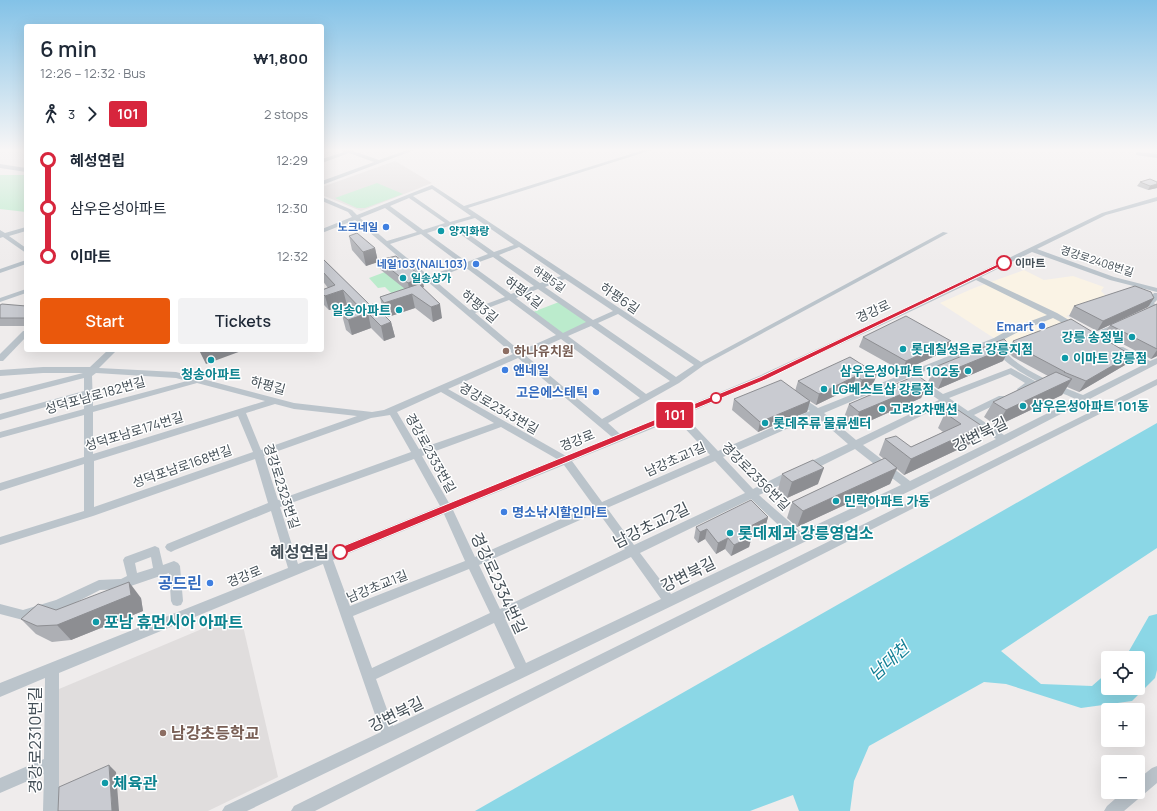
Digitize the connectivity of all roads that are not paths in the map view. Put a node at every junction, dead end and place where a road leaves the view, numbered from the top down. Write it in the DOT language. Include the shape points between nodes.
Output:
graph roads {
  1 [pos="529,187"];
  2 [pos="409,196"];
  3 [pos="1157,199"];
  4 [pos="324,200"];
  5 [pos="387,206"];
  6 [pos="466,206"];
  7 [pos="476,216"];
  8 [pos="356,217"];
  9 [pos="451,224"];
  10 [pos="24,229"];
  11 [pos="324,230"];
  12 [pos="423,232"];
  13 [pos="945,233"];
  14 [pos="1,235"];
  15 [pos="386,243"];
  16 [pos="519,245"];
  17 [pos="24,250"];
  18 [pos="1032,250"];
  19 [pos="494,254"];
  20 [pos="24,263"];
  21 [pos="466,264"];
  22 [pos="0,271"];
  23 [pos="566,276"];
  24 [pos="976,277"];
  25 [pos="428,279"];
  26 [pos="540,286"];
  27 [pos="1157,290"];
  28 [pos="24,292"];
  29 [pos="17,294"];
  30 [pos="1157,295"];
  31 [pos="0,296"];
  32 [pos="509,296"];
  33 [pos="3,304"];
  34 [pos="1154,310"];
  35 [pos="619,311"];
  36 [pos="469,313"];
  37 [pos="1054,315"];
  38 [pos="592,323"];
  39 [pos="1122,323"];
  40 [pos="1081,329"];
  41 [pos="1102,331"];
  42 [pos="562,336"];
  43 [pos="24,337"];
  44 [pos="997,340"];
  45 [pos="1116,347"];
  46 [pos="111,352"];
  47 [pos="519,355"];
  48 [pos="0,359"];
  49 [pos="704,363"];
  50 [pos="1154,363"];
  51 [pos="90,372"];
  52 [pos="0,373"];
  53 [pos="908,375"];
  54 [pos="197,380"];
  55 [pos="676,381"];
  56 [pos="1157,382"];
  57 [pos="441,389"];
  58 [pos="89,392"];
  59 [pos="792,395"];
  60 [pos="0,397"];
  61 [pos="646,398"];
  62 [pos="1084,398"];
  63 [pos="944,399"];
  64 [pos="275,401"];
  65 [pos="90,410"];
  66 [pos="392,410"];
  67 [pos="241,411"];
  68 [pos="818,412"];
  69 [pos="677,414"];
  70 [pos="967,414"];
  71 [pos="372,415"];
  72 [pos="0,417"];
  73 [pos="601,423"];
  74 [pos="500,424"];
  75 [pos="0,435"];
  76 [pos="619,438"];
  77 [pos="1004,440"];
  78 [pos="855,444"];
  79 [pos="416,453"];
  80 [pos="258,454"];
  81 [pos="716,456"];
  82 [pos="89,459"];
  83 [pos="566,460"];
  84 [pos="910,486"];
  85 [pos="0,487"];
  86 [pos="752,494"];
  87 [pos="274,505"];
  88 [pos="600,507"];
  89 [pos="447,509"];
  90 [pos="89,513"];
  91 [pos="800,538"];
  92 [pos="0,541"];
  93 [pos="171,547"];
  94 [pos="633,551"];
  95 [pos="327,558"];
  96 [pos="472,563"];
  97 [pos="159,571"];
  98 [pos="295,571"];
  99 [pos="133,579"];
  100 [pos="177,601"];
  101 [pos="669,601"];
  102 [pos="0,609"];
  103 [pos="346,613"];
  104 [pos="497,616"];
  105 [pos="52,670"];
  106 [pos="522,671"];
  107 [pos="368,676"];
  108 [pos="0,690"];
  109 [pos="389,735"];
  110 [pos="52,763"];
  111 [pos="1157,773"];
  112 [pos="1145,783"];
  113 [pos="0,786"];
  114 [pos="1126,799"];
  115 [pos="51,811"];
  116 [pos="230,811"];
  117 [pos="299,811"];
  118 [pos="1112,811"];
  1 -- 6 [label="street"];
  2 -- 5 [label="street"];
  2 -- 7 [label="street, 하평6길" via="432,187"];
  2 -- 9 [label="street, 하평5길"];
  3 -- 18 [label="street, 경강로" via="1104,214"];
  4 -- 8 [label="street, 하평3길" via="350,211"];
  5 -- 8 [label="street"];
  5 -- 12 [label="street, 하평4길"];
  7 -- 9 [label="street"];
  7 -- 16 [label="street, 하평6길"];
  8 -- 11 [label="street"];
  8 -- 15 [label="street, 하평3길"];
  9 -- 12 [label="street"];
  9 -- 19 [label="street, 하평5길"];
  10 -- 14 [label="street"];
  12 -- 15 [label="street"];
  12 -- 21 [label="street, 하평4길"];
  13 -- 49 [label="street"];
  14 -- 17 [label="street"];
  15 -- 25 [label="street, 하평3길"];
  16 -- 19 [label="street"];
  16 -- 23 [label="street, 하평6길"];
  18 -- 24 [label="street, 경강로"];
  18 -- 27 [label="street, 경강로2408번길" via="1112,280"];
  19 -- 21 [label="street"];
  19 -- 26 [label="street, 하평5길"];
  20 -- 22 [label="street"];
  21 -- 25 [label="street"];
  21 -- 32 [label="street, 하평4길"];
  23 -- 26 [label="street"];
  23 -- 35 [label="street, 하평6길"];
  24 -- 37 [label="street"];
  24 -- 69 [label="street, 경강로" via="772,378"];
  25 -- 36 [label="street, 하평3길"];
  26 -- 32 [label="street"];
  26 -- 38 [label="street, 하평5길"];
  28 -- 29 [label="street"];
  29 -- 31 [label="street"];
  29 -- 33 [label="street"];
  30 -- 34 [label="street" via="1150,303"];
  32 -- 36 [label="street"];
  32 -- 42 [label="street, 하평4길"];
  35 -- 38 [label="street, 하평길"];
  35 -- 55 [label="street, 하평6길" via="700,365"];
  36 -- 47 [label="street, 하평3길"];
  37 -- 40 [label="street"];
  37 -- 44 [label="street, 남강초교1길"];
  38 -- 42 [label="street, 하평길"];
  38 -- 55 [label="street, 하평5길"];
  39 -- 41 [label="street"];
  42 -- 47 [label="street, 하평길"];
  42 -- 61 [label="street, 하평4길"];
  43 -- 48 [label="street"];
  44 -- 53 [label="street, 남강초교1길"];
  44 -- 62 [label="street" via="998,348 1014,363 1054,386"];
  45 -- 50 [label="street"];
  46 -- 51 [label="street"];
  47 -- 57 [label="street, 하평길"];
  47 -- 73 [label="street, 하평3길"];
  50 -- 62 [label="street, 강변북길"];
  51 -- 52 [label="street, 하평길" via="43,370"];
  51 -- 54 [label="street, 하평길" via="102,370 176,375"];
  51 -- 58 [label="street"];
  51 -- 60 [label="street"];
  53 -- 63 [label="street"];
  53 -- 68 [label="street, 남강초교1길"];
  54 -- 64 [label="street, 하평길"];
  54 -- 65 [label="street, 성덕포남로182번길"];
  55 -- 61 [label="street, 하평6길"];
  56 -- 117 [label="street"];
  57 -- 66 [label="street, 하평길"];
  57 -- 74 [label="street, 경강로2343번길"];
  58 -- 65 [label="street"];
  58 -- 72 [label="street"];
  59 -- 68 [label="street"];
  61 -- 73 [label="street, 하평6길"];
  62 -- 77 [label="street, 강변북길"];
  63 -- 70 [label="street"];
  63 -- 70 [label="street, 남강초교2길" via="1011,371 1032,384"];
  63 -- 78 [label="street, 남강초교2길"];
  64 -- 67 [label="street, 성덕포남로174번길"];
  64 -- 71 [label="street, 하평길" via="294,406"];
  65 -- 75 [label="street, 성덕포남로182번길"];
  65 -- 82 [label="street"];
  66 -- 71 [label="street, 하평길"];
  66 -- 79 [label="street, 경강로2333번길"];
  67 -- 80 [label="street, 경강로2323번길"];
  67 -- 82 [label="street, 성덕포남로174번길"];
  68 -- 78 [label="street"];
  68 -- 81 [label="street, 남강초교1길"];
  69 -- 76 [label="street, 경강로"];
  69 -- 81 [label="street, 경강로2356번길"];
  70 -- 77 [label="street"];
  71 -- 80 [label="street, 성덕포남로168번길"];
  73 -- 76 [label="street, 하평3길"];
  74 -- 79 [label="street"];
  74 -- 83 [label="street, 경강로2343번길"];
  76 -- 83 [label="street, 경강로"];
  77 -- 84 [label="street, 강변북길"];
  78 -- 84 [label="street"];
  78 -- 86 [label="street, 남강초교2길"];
  79 -- 87 [label="street"];
  79 -- 89 [label="street, 경강로2333번길"];
  80 -- 87 [label="street, 경강로2323번길"];
  80 -- 90 [label="street, 성덕포남로168번길"];
  81 -- 86 [label="street, 경강로2356번길"];
  81 -- 88 [label="street, 남강초교1길"];
  82 -- 85 [label="street, 성덕포남로174번길"];
  82 -- 90 [label="street"];
  83 -- 88 [label="street"];
  83 -- 89 [label="street, 경강로"];
  84 -- 91 [label="street, 강변북길"];
  86 -- 91 [label="street, 경강로2356번길"];
  86 -- 94 [label="street, 남강초교2길"];
  87 -- 93 [label="street"];
  87 -- 98 [label="street, 경강로2323번길"];
  88 -- 94 [label="street"];
  88 -- 96 [label="street, 남강초교1길"];
  89 -- 95 [label="street, 경강로"];
  89 -- 96 [label="street, 경강로2334번길"];
  90 -- 92 [label="street, 성덕포남로168번길"];
  91 -- 101 [label="street, 강변북길"];
  94 -- 101 [label="street"];
  94 -- 104 [label="street, 남강초교2길"];
  95 -- 98 [label="street, 경강로"];
  95 -- 103 [label="street"];
  96 -- 103 [label="street, 남강초교1길"];
  96 -- 104 [label="street, 경강로2334번길"];
  97 -- 99 [label="street"];
  97 -- 99 [label="street" via="155,551 129,560"];
  97 -- 100 [label="street" via="174,566"];
  98 -- 105 [label="street, 경강로"];
  99 -- 102 [label="street" via="122,584 99,585 59,605 22,615"];
  101 -- 106 [label="street, 강변북길"];
  103 -- 107 [label="street"];
  104 -- 106 [label="street, 경강로2334번길"];
  104 -- 107 [label="street, 남강초교2길"];
  105 -- 108 [label="street, 경강로"];
  105 -- 110 [label="street, 경강로2310번길"];
  106 -- 109 [label="street, 강변북길"];
  107 -- 109 [label="street"];
  109 -- 116 [label="street, 강변북길"];
  110 -- 113 [label="street"];
  110 -- 115 [label="street, 경강로2310번길"];
  111 -- 112 [label="street"];
  114 -- 118 [label="street"];
}
